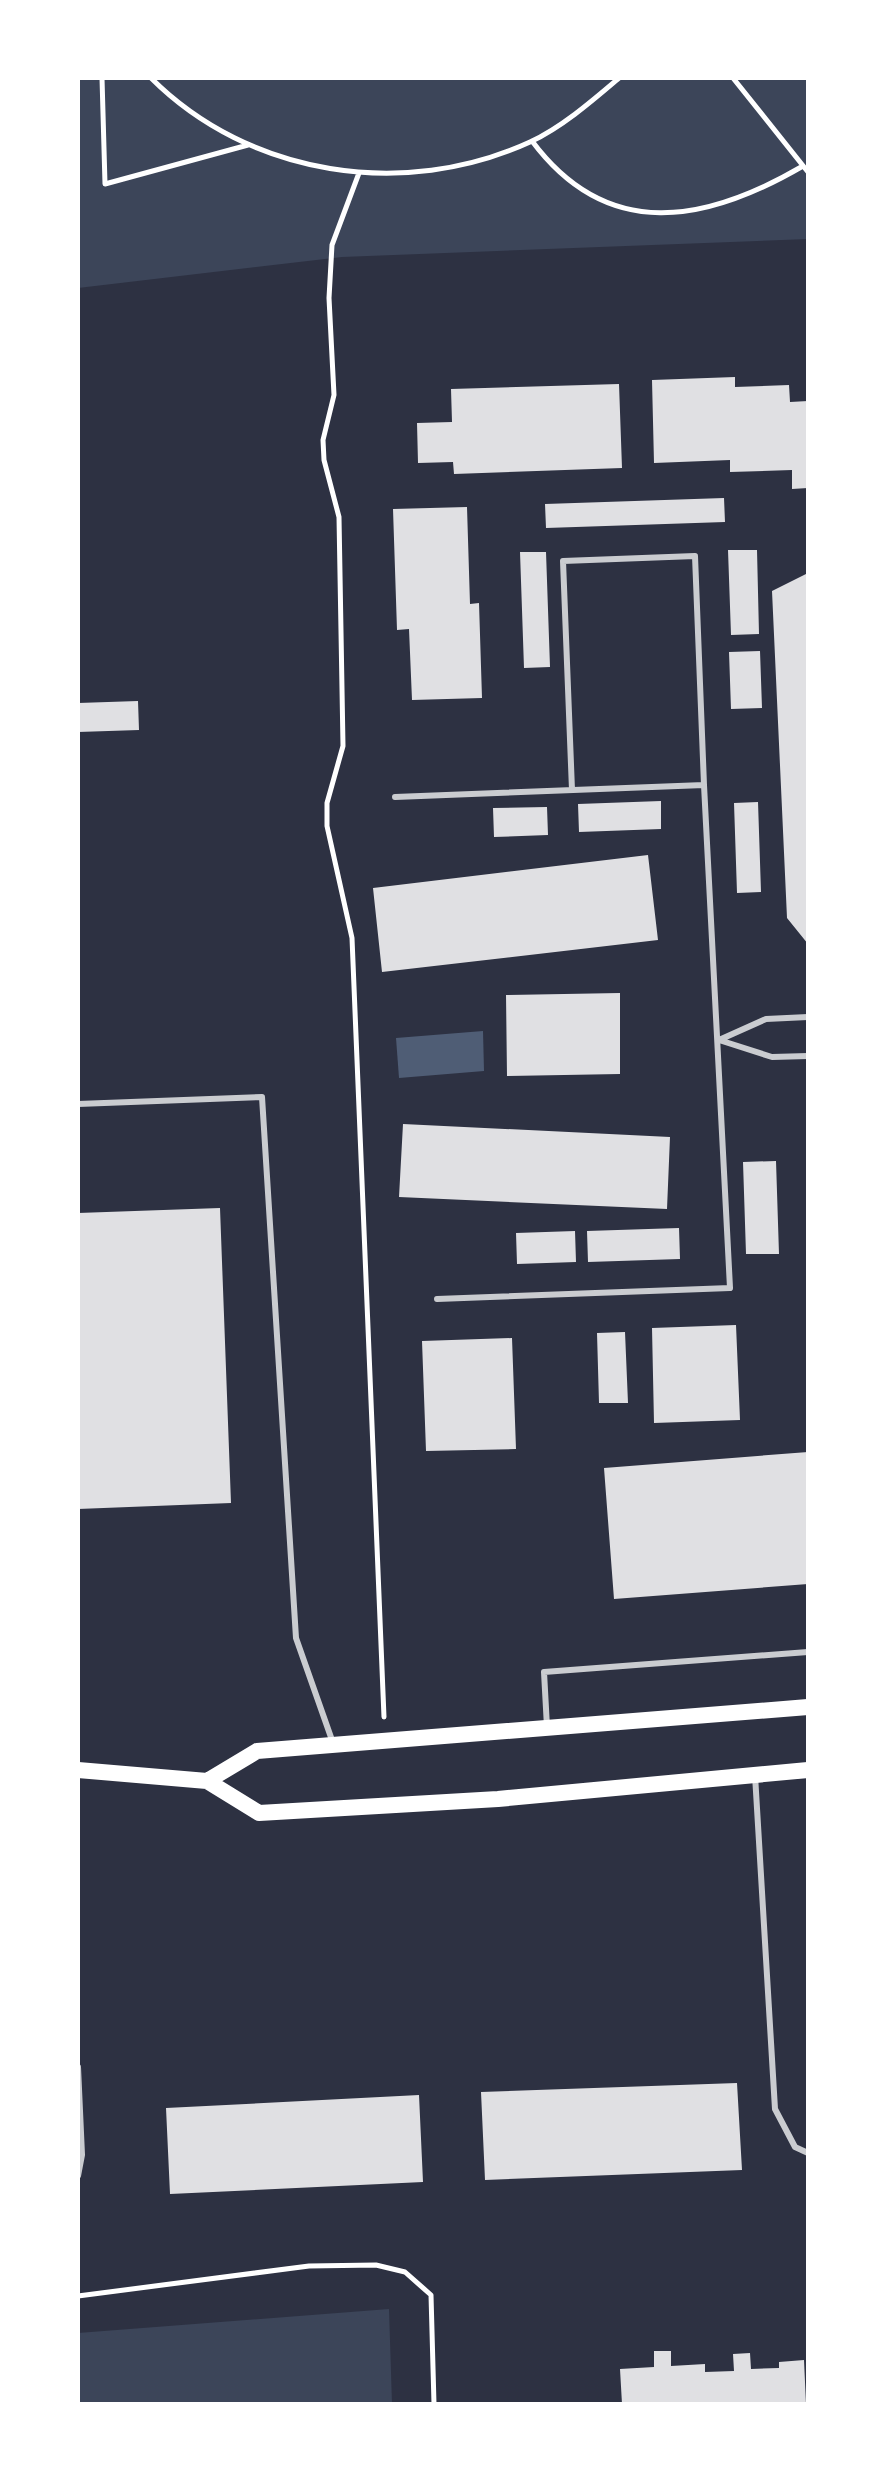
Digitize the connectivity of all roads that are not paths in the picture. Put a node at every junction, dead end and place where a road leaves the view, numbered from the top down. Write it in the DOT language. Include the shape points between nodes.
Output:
graph roads {
  1 [pos="704,785"];
  2 [pos="572,790"];
  3 [pos="395,797"];
  4 [pos="808,1017"];
  5 [pos="719,1040"];
  6 [pos="808,1056"];
  7 [pos="78,1104"];
  8 [pos="437,1299"];
  9 [pos="808,1652"];
  10 [pos="808,1707"];
  11 [pos="547,1730"];
  12 [pos="334,1747"];
  13 [pos="78,1770"];
  14 [pos="808,1770"];
  15 [pos="755,1775"];
  16 [pos="207,1781"];
  17 [pos="78,2067"];
  18 [pos="808,2153"];
  19 [pos="78,2176"];
  1 -- 2 [label="lane"];
  1 -- 2 [label="lane" via="695,556 607,559 563,561"];
  1 -- 5 [label="lane"];
  2 -- 3 [label="lane"];
  4 -- 5 [label="lane" via="766,1019"];
  5 -- 6 [label="lane" via="772,1057"];
  5 -- 8 [label="lane" via="730,1288"];
  7 -- 12 [label="lane" via="262,1097 296,1638"];
  9 -- 11 [label="lane" via="544,1672"];
  10 -- 11 [label="main road"];
  11 -- 12 [label="main road"];
  12 -- 16 [label="main road" via="257,1751"];
  13 -- 16 [label="main road"];
  14 -- 15 [label="main road"];
  15 -- 16 [label="main road" via="498,1799 259,1813"];
  15 -- 18 [label="lane" via="775,2109 795,2147"];
  17 -- 19 [label="lane"];
}
